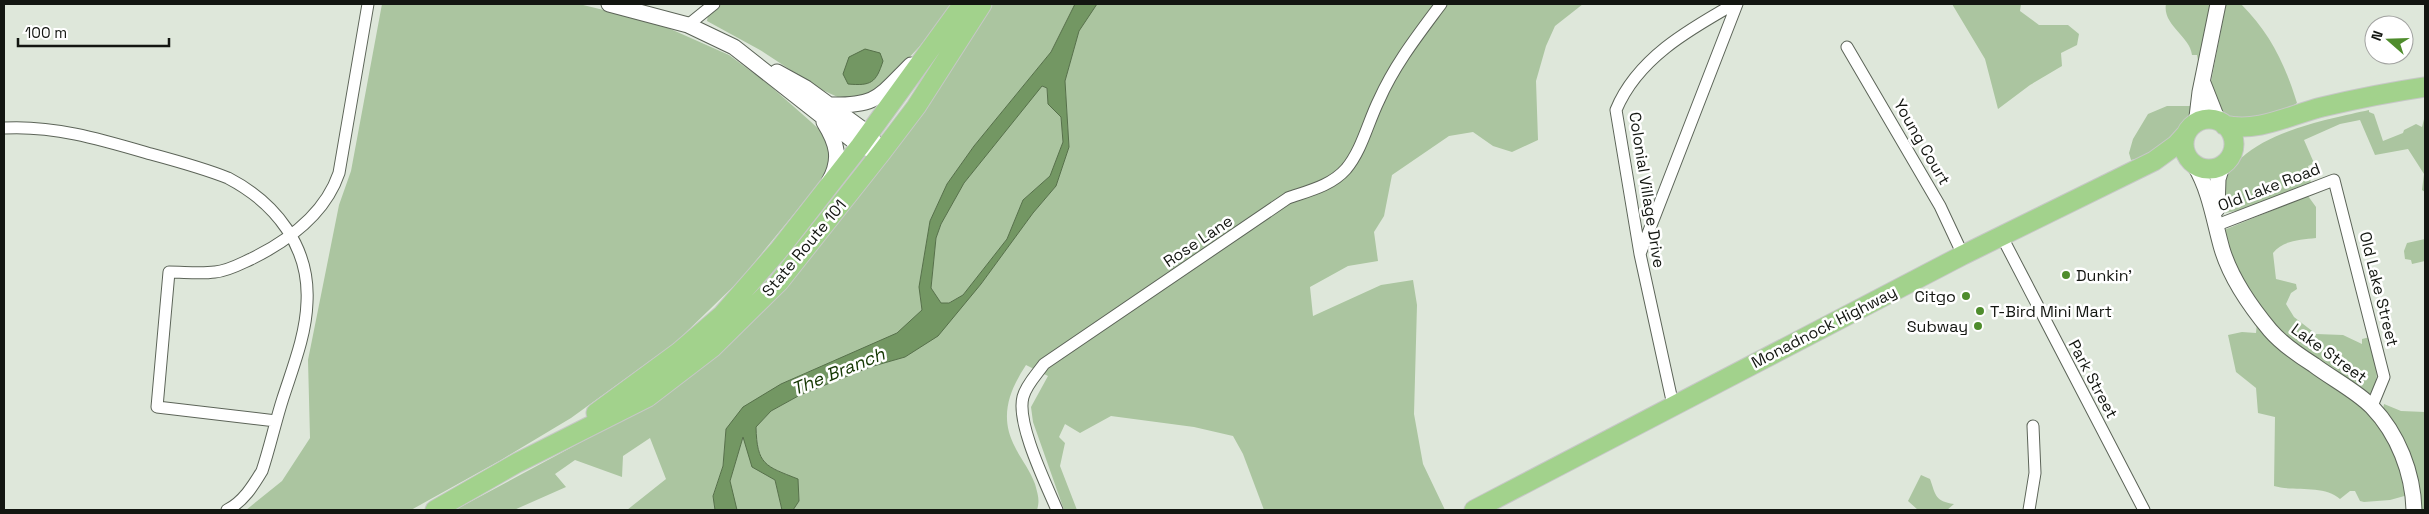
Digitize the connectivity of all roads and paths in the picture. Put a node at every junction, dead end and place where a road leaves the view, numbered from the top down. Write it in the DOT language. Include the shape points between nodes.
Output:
graph roads {
  1 [pos="368,4"];
  2 [pos="608,4"];
  3 [pos="714,4"];
  4 [pos="963,4"];
  5 [pos="982,4"];
  6 [pos="1441,4"];
  7 [pos="1735,4"];
  8 [pos="2218,4"];
  9 [pos="688,25"];
  10 [pos="942,33"];
  11 [pos="1847,47"];
  12 [pos="2202,82"];
  13 [pos="2425,87"];
  14 [pos="824,110"];
  15 [pos="2276,122"];
  16 [pos="2221,123"];
  17 [pos="4,128"];
  18 [pos="2190,129"];
  19 [pos="865,140"];
  20 [pos="881,153"];
  21 [pos="2154,161"];
  22 [pos="2227,161"];
  23 [pos="2195,166"];
  24 [pos="2334,180"];
  25 [pos="822,196"];
  26 [pos="2216,225"];
  27 [pos="293,236"];
  28 [pos="2001,236"];
  29 [pos="1640,254"];
  30 [pos="1963,255"];
  31 [pos="1673,405"];
  32 [pos="2372,406"];
  33 [pos="276,421"];
  34 [pos="2033,426"];
  35 [pos="518,464"];
  36 [pos="228,510"];
  37 [pos="435,510"];
  38 [pos="1057,510"];
  39 [pos="1474,510"];
  40 [pos="2030,510"];
  41 [pos="2144,510"];
  42 [pos="2414,510"];
  1 -- 27 [label="street" via="340,172 323,206"];
  2 -- 9 [label="street"];
  3 -- 9 [label="street"];
  4 -- 10 [label="highway, State Route 101"];
  5 -- 20 [label="highway, State Route 101" via="916,107"];
  6 -- 38 [label="street, Rose Lane" via="1402,55 1346,169 1330,183 1288,198 1044,364 1024,394 1021,409 1039,467"];
  7 -- 29 [label="street"];
  7 -- 29 [label="street, Colonial Village Drive" via="1688,30 1647,64 1624,90 1616,110"];
  8 -- 12 [label="street"];
  9 -- 14 [label="street" via="734,47"];
  10 -- 14 [label="street" via="870,102"];
  10 -- 19 [label="highway, State Route 101"];
  11 -- 30 [label="street, Young Court" via="1940,206"];
  12 -- 16 [label="street"];
  12 -- 18 [label="street" via="2197,117"];
  13 -- 15 [label="highway" via="2352,100"];
  14 -- 19 [label="street"];
  14 -- 25 [label="street" via="837,151 831,179"];
  15 -- 16 [label="highway" via="2236,128"];
  15 -- 22 [label="highway" via="2241,146"];
  16 -- 18 [label="highway" via="2207,119"];
  16 -- 22 [label="highway" via="2232,133 2234,141"];
  17 -- 27 [label="street" via="56,130 128,147 228,178 263,201"];
  18 -- 21 [label="highway, Monadnock Highway" via="2176,145"];
  18 -- 23 [label="highway" via="2184,141 2186,155"];
  19 -- 20 [label="street"];
  19 -- 25 [label="highway, State Route 101"];
  20 -- 35 [label="highway, State Route 101" via="780,282 712,348 648,397"];
  21 -- 23 [label="highway, Monadnock Highway" via="2180,160"];
  21 -- 28 [label="highway, Monadnock Highway"];
  22 -- 23 [label="highway" via="2211,170"];
  22 -- 26 [label="street, Lake Street" via="2217,188"];
  23 -- 26 [label="street, Lake Street" via="2203,180"];
  24 -- 26 [label="street, Old Lake Road"];
  24 -- 32 [label="street, Old Lake Street" via="2384,377"];
  25 -- 35 [label="highway, State Route 101" via="722,315 679,352 600,410"];
  26 -- 32 [label="street, Lake Street" via="2228,266 2247,300 2271,331 2291,350"];
  27 -- 33 [label="street" via="304,269 307,303 301,342"];
  27 -- 33 [label="street" via="231,269 169,272 156,407"];
  28 -- 30 [label="highway, Monadnock Highway"];
  28 -- 41 [label="street, Park Street"];
  29 -- 31 [label="street, Colonial Village Drive"];
  30 -- 31 [label="highway, Monadnock Highway"];
  31 -- 39 [label="highway, Monadnock Highway"];
  32 -- 42 [label="street, Lake Street" via="2392,432 2405,462"];
  33 -- 36 [label="street" via="262,471 251,489"];
  34 -- 40 [label="street" via="2035,473"];
  35 -- 37 [label="highway, State Route 101"];
}
